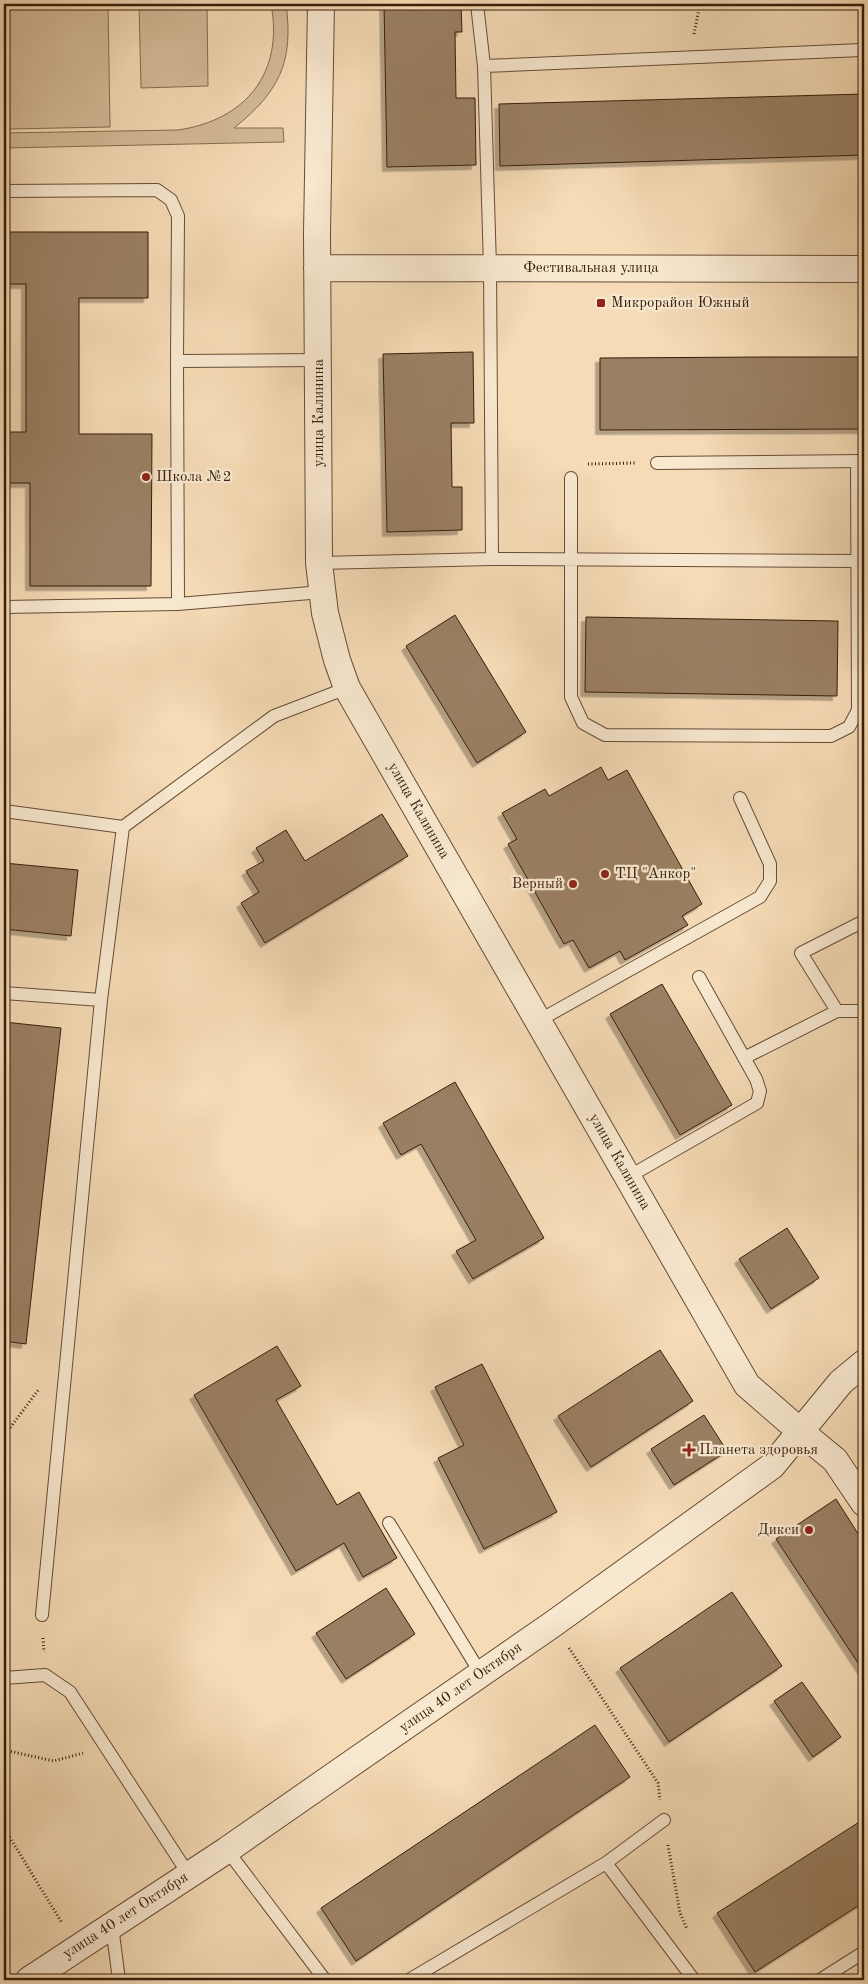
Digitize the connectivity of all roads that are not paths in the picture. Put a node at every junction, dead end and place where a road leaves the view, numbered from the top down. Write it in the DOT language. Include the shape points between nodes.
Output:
graph roads {
  1 [pos="321,4"];
  2 [pos="477,4"];
  3 [pos="862,50"];
  4 [pos="484,66"];
  5 [pos="4,191"];
  6 [pos="490,267"];
  7 [pos="317,268"];
  8 [pos="864,269"];
  9 [pos="319,360"];
  10 [pos="177,361"];
  11 [pos="861,461"];
  12 [pos="657,463"];
  13 [pos="571,478"];
  14 [pos="492,559"];
  15 [pos="572,560"];
  16 [pos="858,561"];
  17 [pos="320,563"];
  18 [pos="322,592"];
  19 [pos="178,604"];
  20 [pos="4,607"];
  21 [pos="347,688"];
  22 [pos="740,798"];
  23 [pos="4,811"];
  24 [pos="123,827"];
  25 [pos="864,921"];
  26 [pos="699,977"];
  27 [pos="4,993"];
  28 [pos="101,1000"];
  29 [pos="836,1011"];
  30 [pos="864,1011"];
  31 [pos="538,1021"];
  32 [pos="744,1058"];
  33 [pos="628,1177"];
  34 [pos="864,1363"];
  35 [pos="801,1432"];
  36 [pos="864,1503"];
  37 [pos="389,1523"];
  38 [pos="42,1615"];
  39 [pos="481,1674"];
  40 [pos="4,1678"];
  41 [pos="664,1820"];
  42 [pos="227,1850"];
  43 [pos="606,1863"];
  44 [pos="189,1875"];
  45 [pos="112,1926"];
  46 [pos="864,1952"];
  47 [pos="29,1980"];
  48 [pos="119,1980"];
  49 [pos="326,1980"];
  50 [pos="409,1980"];
  51 [pos="694,1980"];
  52 [pos="820,1980"];
  1 -- 7 [label="street, улица Калинина"];
  2 -- 4 [label="lane"];
  3 -- 4 [label="lane"];
  4 -- 6 [label="lane"];
  5 -- 10 [label="lane" via="157,190 171,200 178,216"];
  6 -- 7 [label="street, Фестивальная улица"];
  6 -- 8 [label="street, Фестивальная улица"];
  6 -- 14 [label="lane"];
  7 -- 9 [label="street, улица Калинина"];
  9 -- 10 [label="lane"];
  9 -- 17 [label="street, улица Калинина"];
  10 -- 19 [label="lane"];
  11 -- 12 [label="lane"];
  11 -- 16 [label="lane"];
  13 -- 15 [label="lane"];
  14 -- 15 [label="lane"];
  14 -- 17 [label="lane"];
  15 -- 16 [label="lane"];
  15 -- 16 [label="lane" via="571,697 583,723 605,735 831,736 849,727 858,710"];
  17 -- 18 [label="street, улица Калинина"];
  18 -- 19 [label="lane"];
  18 -- 21 [label="street, улица Калинина" via="327,622"];
  19 -- 20 [label="lane"];
  21 -- 24 [label="lane" via="274,716"];
  21 -- 31 [label="street, улица Калинина"];
  22 -- 31 [label="lane" via="770,864 770,881 760,897"];
  23 -- 24 [label="lane"];
  24 -- 28 [label="lane"];
  25 -- 29 [label="lane" via="801,953"];
  26 -- 32 [label="lane"];
  27 -- 28 [label="lane"];
  28 -- 38 [label="lane"];
  29 -- 30 [label="lane"];
  29 -- 32 [label="lane"];
  31 -- 33 [label="street, улица Калинина"];
  32 -- 33 [label="lane" via="760,1091 757,1103"];
  33 -- 35 [label="street, улица Калинина" via="747,1385"];
  34 -- 35 [label="street, улица 40 лет Октября" via="841,1382"];
  35 -- 36 [label="street, улица Калинина" via="835,1460"];
  35 -- 39 [label="street, улица 40 лет Октября" via="772,1466"];
  37 -- 39 [label="lane"];
  39 -- 42 [label="street, улица 40 лет Октября"];
  40 -- 44 [label="lane" via="45,1675 70,1692"];
  41 -- 43 [label="lane"];
  42 -- 44 [label="street, улица 40 лет Октября"];
  42 -- 49 [label="lane"];
  43 -- 50 [label="lane"];
  43 -- 51 [label="lane"];
  44 -- 45 [label="street, улица 40 лет Октября"];
  45 -- 47 [label="street, улица 40 лет Октября"];
  45 -- 48 [label="lane"];
  46 -- 52 [label="lane"];
}
